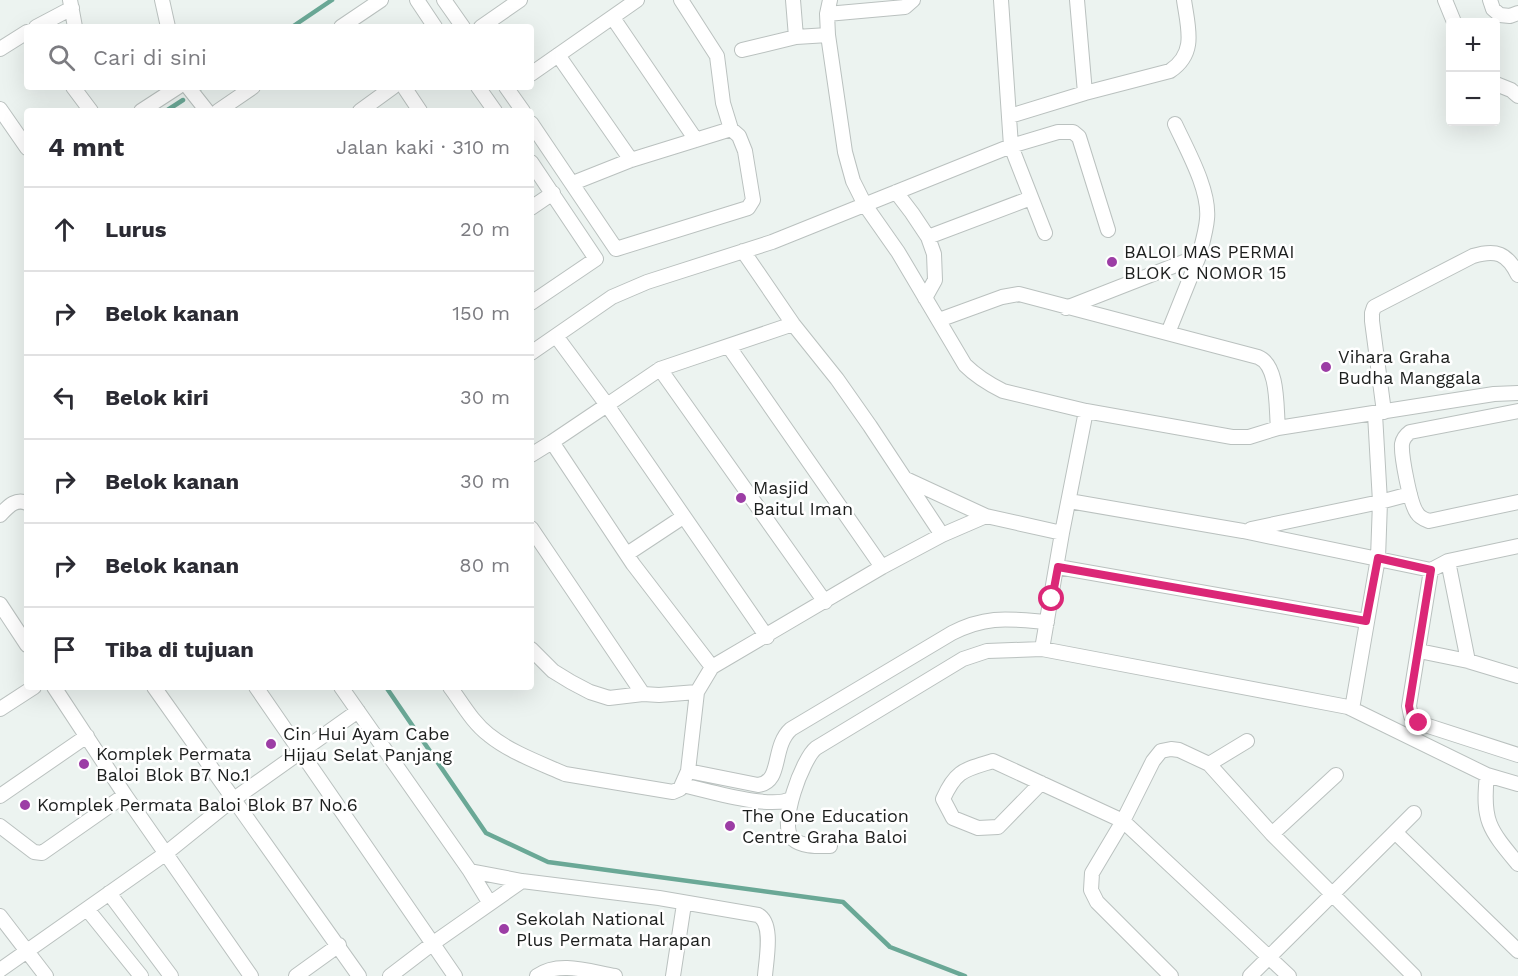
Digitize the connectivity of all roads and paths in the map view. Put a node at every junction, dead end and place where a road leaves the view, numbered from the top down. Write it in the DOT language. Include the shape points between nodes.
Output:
graph roads {
  1 [pos="162,0"];
  2 [pos="381,0"];
  3 [pos="417,0"];
  4 [pos="444,0"];
  5 [pos="520,0"];
  6 [pos="637,0"];
  7 [pos="681,0"];
  8 [pos="793,0"];
  9 [pos="830,0"];
  10 [pos="913,0"];
  11 [pos="1001,0"];
  12 [pos="1077,0"];
  13 [pos="1184,0"];
  14 [pos="1445,0"];
  15 [pos="1490,0"];
  16 [pos="71,4"];
  17 [pos="617,9"];
  18 [pos="1518,13"];
  19 [pos="827,14"];
  20 [pos="1452,18"];
  21 [pos="41,24"];
  22 [pos="74,24"];
  23 [pos="167,24"];
  24 [pos="345,24"];
  25 [pos="433,24"];
  26 [pos="461,24"];
  27 [pos="485,24"];
  28 [pos="24,34"];
  29 [pos="828,36"];
  30 [pos="796,37"];
  31 [pos="0,49"];
  32 [pos="741,51"];
  33 [pos="558,56"];
  34 [pos="534,72"];
  35 [pos="1500,86"];
  36 [pos="75,90"];
  37 [pos="86,90"];
  38 [pos="173,90"];
  39 [pos="190,90"];
  40 [pos="249,90"];
  41 [pos="389,90"];
  42 [pos="406,90"];
  43 [pos="480,90"];
  44 [pos="510,90"];
  45 [pos="1084,93"];
  46 [pos="1518,95"];
  47 [pos="89,108"];
  48 [pos="90,108"];
  49 [pos="146,108"];
  50 [pos="205,108"];
  51 [pos="222,108"];
  52 [pos="364,108"];
  53 [pos="418,108"];
  54 [pos="493,108"];
  55 [pos="521,108"];
  56 [pos="0,109"];
  57 [pos="1010,116"];
  58 [pos="1175,124"];
  59 [pos="534,127"];
  60 [pos="731,129"];
  61 [pos="696,140"];
  62 [pos="24,143"];
  63 [pos="1011,146"];
  64 [pos="631,160"];
  65 [pos="534,166"];
  66 [pos="573,183"];
  67 [pos="896,192"];
  68 [pos="553,193"];
  69 [pos="1031,198"];
  70 [pos="865,205"];
  71 [pos="534,206"];
  72 [pos="1108,230"];
  73 [pos="1045,232"];
  74 [pos="928,237"];
  75 [pos="743,251"];
  76 [pos="1199,256"];
  77 [pos="1518,275"];
  78 [pos="926,298"];
  79 [pos="534,301"];
  80 [pos="1066,308"];
  81 [pos="939,320"];
  82 [pos="793,324"];
  83 [pos="1168,333"];
  84 [pos="556,336"];
  85 [pos="729,347"];
  86 [pos="534,351"];
  87 [pos="660,369"];
  88 [pos="1518,393"];
  89 [pos="607,405"];
  90 [pos="1086,411"];
  91 [pos="1518,411"];
  92 [pos="1379,413"];
  93 [pos="1278,428"];
  94 [pos="552,442"];
  95 [pos="534,453"];
  96 [pos="906,479"];
  97 [pos="1410,494"];
  98 [pos="1069,501"];
  99 [pos="24,502"];
  100 [pos="1380,502"];
  101 [pos="1518,502"];
  102 [pos="0,515"];
  103 [pos="986,516"];
  104 [pos="683,517"];
  105 [pos="1243,531"];
  106 [pos="534,532"];
  107 [pos="1062,533"];
  108 [pos="942,535"];
  109 [pos="1518,546"];
  110 [pos="627,554"];
  111 [pos="1378,558"];
  112 [pos="1448,561"];
  113 [pos="882,567"];
  114 [pos="1058,567"];
  115 [pos="1431,570"];
  116 [pos="825,602"];
  117 [pos="0,604"];
  118 [pos="1366,621"];
  119 [pos="1047,622"];
  120 [pos="767,637"];
  121 [pos="24,640"];
  122 [pos="1042,649"];
  123 [pos="1419,651"];
  124 [pos="534,652"];
  125 [pos="1468,661"];
  126 [pos="712,667"];
  127 [pos="1518,676"];
  128 [pos="29,690"];
  129 [pos="56,690"];
  130 [pos="156,690"];
  131 [pos="258,690"];
  132 [pos="343,690"];
  133 [pos="452,690"];
  134 [pos="697,692"];
  135 [pos="643,694"];
  136 [pos="0,709"];
  137 [pos="1352,709"];
  138 [pos="358,711"];
  139 [pos="87,736"];
  140 [pos="1247,741"];
  141 [pos="300,753"];
  142 [pos="1518,755"];
  143 [pos="1209,764"];
  144 [pos="688,771"];
  145 [pos="1336,775"];
  146 [pos="1487,775"];
  147 [pos="1041,783"];
  148 [pos="682,784"];
  149 [pos="1518,784"];
  150 [pos="125,795"];
  151 [pos="0,796"];
  152 [pos="792,798"];
  153 [pos="235,799"];
  154 [pos="1414,813"];
  155 [pos="1123,821"];
  156 [pos="0,826"];
  157 [pos="1395,832"];
  158 [pos="1272,834"];
  159 [pos="830,846"];
  160 [pos="165,854"];
  161 [pos="1518,864"];
  162 [pos="470,871"];
  163 [pos="522,881"];
  164 [pos="109,893"];
  165 [pos="1332,895"];
  166 [pos="489,902"];
  167 [pos="684,904"];
  168 [pos="87,909"];
  169 [pos="0,916"];
  170 [pos="432,944"];
  171 [pos="339,945"];
  172 [pos="28,951"];
  173 [pos="1518,951"];
  174 [pos="1270,958"];
  175 [pos="0,970"];
  176 [pos="46,976"];
  177 [pos="141,976"];
  178 [pos="171,976"];
  179 [pos="250,976"];
  180 [pos="296,976"];
  181 [pos="359,976"];
  182 [pos="390,976"];
  183 [pos="455,976"];
  184 [pos="537,976"];
  185 [pos="615,976"];
  186 [pos="673,976"];
  187 [pos="765,976"];
  188 [pos="1172,976"];
  189 [pos="1250,976"];
  190 [pos="1289,976"];
  191 [pos="1414,976"];
  1 -- 23 [label="street"];
  2 -- 24 [label="street"];
  3 -- 25 [label="street"];
  4 -- 26 [label="street"];
  5 -- 27 [label="street"];
  6 -- 17 [label="street"];
  7 -- 60 [label="street" via="717,56"];
  8 -- 30 [label="street"];
  9 -- 19 [label="street"];
  10 -- 19 [label="street" via="905,7"];
  11 -- 57 [label="street"];
  12 -- 45 [label="street"];
  13 -- 45 [label="street" via="1189,33 1187,54 1180,64 1170,71"];
  14 -- 20 [label="street"];
  15 -- 18 [label="street" via="1500,15"];
  16 -- 21 [label="street"];
  16 -- 22 [label="street"];
  17 -- 33 [label="street"];
  17 -- 61 [label="street"];
  19 -- 29 [label="street"];
  28 -- 31 [label="street"];
  29 -- 30 [label="street"];
  29 -- 70 [label="street" via="848,169"];
  30 -- 32 [label="street"];
  33 -- 34 [label="street"];
  33 -- 64 [label="street"];
  35 -- 46 [label="street"];
  36 -- 47 [label="street"];
  37 -- 48 [label="street"];
  38 -- 49 [label="street"];
  39 -- 50 [label="street"];
  40 -- 51 [label="street"];
  41 -- 52 [label="street"];
  42 -- 53 [label="street"];
  43 -- 54 [label="street"];
  44 -- 55 [label="street"];
  45 -- 57 [label="street"];
  56 -- 62 [label="street"];
  57 -- 63 [label="street"];
  58 -- 76 [label="street" via="1197,171 1206,202"];
  59 -- 66 [label="street"];
  60 -- 61 [label="street"];
  60 -- 66 [label="street" via="745,151 753,200 742,211 616,249"];
  61 -- 64 [label="street"];
  63 -- 67 [label="street"];
  63 -- 69 [label="street"];
  63 -- 72 [label="street" via="1063,131 1076,134"];
  64 -- 66 [label="street"];
  65 -- 68 [label="street"];
  67 -- 70 [label="street"];
  67 -- 74 [label="street"];
  68 -- 71 [label="street"];
  68 -- 79 [label="street" via="596,259"];
  69 -- 73 [label="street"];
  69 -- 74 [label="street"];
  70 -- 75 [label="street"];
  70 -- 78 [label="street"];
  74 -- 78 [label="street" via="934,254 935,280"];
  75 -- 82 [label="street"];
  75 -- 84 [label="street" via="627,290"];
  76 -- 80 [label="street"];
  76 -- 83 [label="street"];
  77 -- 92 [label="street" via="1508,259 1486,252 1374,307"];
  78 -- 81 [label="street"];
  80 -- 81 [label="street" via="1014,294"];
  80 -- 83 [label="street"];
  81 -- 90 [label="street" via="965,365 992,386"];
  82 -- 85 [label="street"];
  82 -- 96 [label="street" via="837,379"];
  83 -- 93 [label="street" via="1268,364 1273,374"];
  84 -- 86 [label="street"];
  84 -- 89 [label="street"];
  85 -- 87 [label="street"];
  85 -- 113 [label="street"];
  87 -- 89 [label="street"];
  87 -- 116 [label="street"];
  88 -- 92 [label="street"];
  89 -- 94 [label="street"];
  89 -- 104 [label="street"];
  90 -- 93 [label="street" via="1223,436 1249,437"];
  90 -- 98 [label="street"];
  91 -- 97 [label="street" via="1407,434 1402,445"];
  92 -- 93 [label="street"];
  92 -- 100 [label="street"];
  94 -- 95 [label="street"];
  94 -- 110 [label="street"];
  96 -- 103 [label="street"];
  96 -- 108 [label="street"];
  97 -- 100 [label="street"];
  97 -- 101 [label="street" via="1417,513 1429,521"];
  98 -- 105 [label="street"];
  98 -- 107 [label="street"];
  99 -- 102 [label="street" via="14,503"];
  100 -- 105 [label="street"];
  100 -- 111 [label="street"];
  103 -- 107 [label="street"];
  103 -- 108 [label="street"];
  104 -- 110 [label="street"];
  104 -- 120 [label="street"];
  105 -- 111 [label="street"];
  106 -- 135 [label="street"];
  107 -- 114 [label="street"];
  108 -- 113 [label="street"];
  109 -- 112 [label="street"];
  110 -- 126 [label="street"];
  111 -- 115 [label="street"];
  111 -- 118 [label="street"];
  112 -- 115 [label="street"];
  112 -- 125 [label="street"];
  113 -- 116 [label="street"];
  114 -- 118 [label="street"];
  114 -- 119 [label="street"];
  115 -- 123 [label="street"];
  116 -- 120 [label="street"];
  117 -- 121 [label="street"];
  118 -- 137 [label="street"];
  119 -- 122 [label="street"];
  119 -- 144 [label="street" via="988,620 952,633 790,729 780,743 773,776 767,783 758,785"];
  120 -- 126 [label="street"];
  122 -- 137 [label="street"];
  122 -- 152 [label="street" via="987,651 952,664 811,752"];
  123 -- 125 [label="street"];
  123 -- 142 [label="street" via="1409,706 1411,716"];
  124 -- 135 [label="street" via="553,671 590,692 609,698"];
  125 -- 127 [label="street"];
  126 -- 134 [label="street"];
  128 -- 136 [label="street"];
  129 -- 139 [label="street"];
  130 -- 153 [label="street"];
  131 -- 141 [label="street"];
  132 -- 138 [label="street"];
  133 -- 148 [label="street" via="488,734 565,774 669,792 680,789"];
  134 -- 135 [label="street"];
  134 -- 144 [label="street"];
  137 -- 146 [label="street"];
  138 -- 141 [label="street"];
  138 -- 162 [label="street"];
  139 -- 150 [label="street"];
  139 -- 151 [label="street"];
  140 -- 143 [label="street"];
  141 -- 153 [label="street"];
  141 -- 170 [label="street"];
  143 -- 155 [label="street" via="1179,750 1161,752"];
  143 -- 158 [label="street"];
  144 -- 148 [label="street"];
  145 -- 158 [label="street"];
  146 -- 149 [label="street"];
  146 -- 161 [label="street" via="1489,825"];
  147 -- 147 [label="street" via="993,761 964,770 951,782 943,799 953,818 978,828 998,826"];
  147 -- 155 [label="street"];
  148 -- 152 [label="street" via="762,802 782,803"];
  150 -- 156 [label="street" via="42,853 34,852"];
  150 -- 160 [label="street"];
  152 -- 159 [label="street" via="789,834 801,844"];
  153 -- 160 [label="street"];
  153 -- 171 [label="street"];
  154 -- 157 [label="street"];
  155 -- 174 [label="street"];
  155 -- 188 [label="street" via="1092,873 1091,890 1096,902"];
  157 -- 165 [label="street"];
  157 -- 173 [label="street"];
  158 -- 165 [label="street"];
  160 -- 164 [label="street"];
  160 -- 179 [label="street"];
  162 -- 163 [label="street"];
  162 -- 166 [label="street"];
  163 -- 166 [label="street"];
  163 -- 167 [label="street"];
  164 -- 168 [label="street"];
  164 -- 178 [label="street"];
  165 -- 174 [label="street"];
  165 -- 191 [label="street"];
  166 -- 170 [label="street"];
  167 -- 186 [label="street"];
  167 -- 187 [label="street" via="758,915 765,920"];
  168 -- 172 [label="street"];
  168 -- 177 [label="street"];
  169 -- 172 [label="street"];
  170 -- 182 [label="street"];
  170 -- 183 [label="street"];
  171 -- 180 [label="street"];
  171 -- 181 [label="street"];
  172 -- 175 [label="street"];
  172 -- 176 [label="street"];
  174 -- 189 [label="street"];
  174 -- 190 [label="street"];
  184 -- 185 [label="street" via="545,970 565,968"];
}
